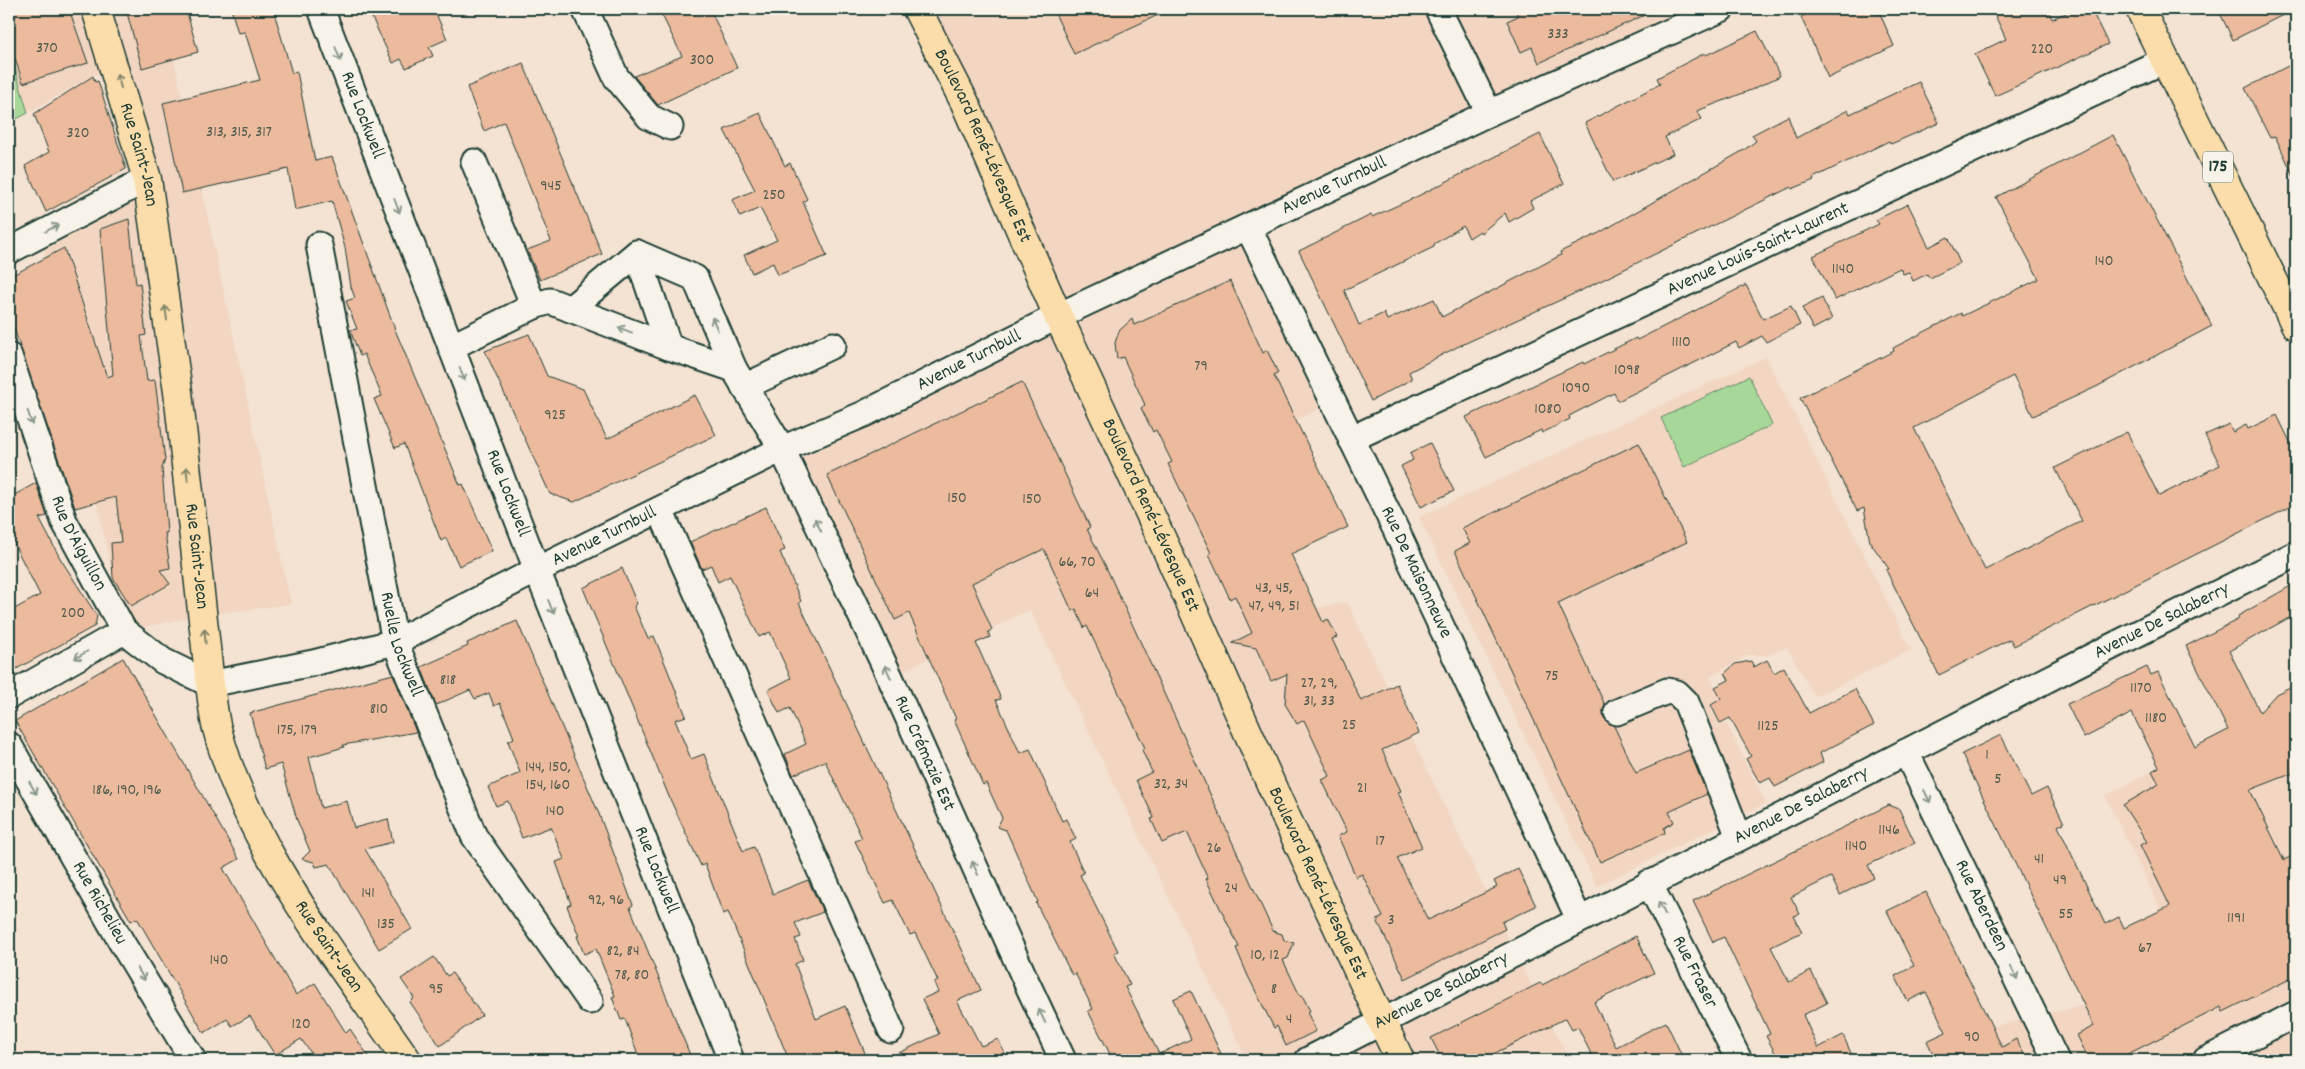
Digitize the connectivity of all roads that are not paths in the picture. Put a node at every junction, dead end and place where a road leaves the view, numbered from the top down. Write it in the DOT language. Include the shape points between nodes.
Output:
graph roads {
  1 [pos="96,9"];
  2 [pos="321,9"];
  3 [pos="585,9"];
  4 [pos="917,9"];
  5 [pos="1438,9"];
  6 [pos="1721,9"];
  7 [pos="2140,9"];
  8 [pos="2165,60"];
  9 [pos="1489,113"];
  10 [pos="670,127"];
  11 [pos="474,162"];
  12 [pos="146,179"];
  13 [pos="1248,227"];
  14 [pos="319,246"];
  15 [pos="9,251"];
  16 [pos="637,253"];
  17 [pos="534,306"];
  18 [pos="570,309"];
  19 [pos="1058,316"];
  20 [pos="2296,326"];
  21 [pos="833,345"];
  22 [pos="451,346"];
  23 [pos="669,347"];
  24 [pos="9,356"];
  25 [pos="739,378"];
  26 [pos="1351,438"];
  27 [pos="782,449"];
  28 [pos="660,510"];
  29 [pos="2296,554"];
  30 [pos="537,570"];
  31 [pos="124,631"];
  32 [pos="395,642"];
  33 [pos="210,684"];
  34 [pos="9,696"];
  35 [pos="1618,712"];
  36 [pos="9,745"];
  37 [pos="1906,752"];
  38 [pos="1738,837"];
  39 [pos="1649,883"];
  40 [pos="1579,919"];
  41 [pos="590,1000"];
  42 [pos="2296,1014"];
  43 [pos="1382,1022"];
  44 [pos="891,1030"];
  45 [pos="193,1060"];
  46 [pos="407,1060"];
  47 [pos="731,1060"];
  48 [pos="1063,1060"];
  49 [pos="1308,1060"];
  50 [pos="1400,1060"];
  51 [pos="1739,1060"];
  52 [pos="2056,1060"];
  53 [pos="2206,1060"];
  12 -- 1 [label="main road, Rue Saint-Jean, one-way"];
  2 -- 22 [label="street, Rue Lockwell, one-way"];
  3 -- 10 [label="street" via="616,77 649,117"];
  4 -- 19 [label="main road, Boulevard René-Lévesque Est" via="965,103"];
  5 -- 9 [label="street"];
  6 -- 9 [label="street, Avenue Turnbull"];
  7 -- 8 [label="main road, 175"];
  8 -- 20 [label="main road, 175"];
  8 -- 26 [label="street, Avenue Louis-Saint-Laurent"];
  9 -- 13 [label="street, Avenue Turnbull"];
  11 -- 17 [label="street"];
  15 -- 12 [label="street, one-way"];
  33 -- 12 [label="main road, Rue Saint-Jean, one-way" via="178,392"];
  13 -- 19 [label="street, Avenue Turnbull"];
  13 -- 26 [label="street, Rue De Maisonneuve"];
  14 -- 32 [label="street, Ruelle Lockwell"];
  16 -- 18 [label="street"];
  16 -- 23 [label="street"];
  25 -- 16 [label="street, Rue Crémazie Est, one-way" via="695,278"];
  17 -- 18 [label="street" via="550,301"];
  17 -- 22 [label="street"];
  23 -- 18 [label="street, one-way"];
  19 -- 27 [label="street, Avenue Turnbull" via="864,414"];
  19 -- 43 [label="main road, Boulevard René-Lévesque Est"];
  21 -- 25 [label="street"];
  22 -- 30 [label="street, Rue Lockwell, one-way"];
  23 -- 25 [label="street"];
  24 -- 31 [label="street, Rue D'Aiguillon, one-way" via="64,521"];
  25 -- 27 [label="street, Rue Crémazie Est"];
  26 -- 40 [label="street, Rue De Maisonneuve"];
  27 -- 28 [label="street, Avenue Turnbull"];
  48 -- 27 [label="street, Rue Crémazie Est, one-way" via="890,676"];
  28 -- 30 [label="street, Avenue Turnbull"];
  28 -- 44 [label="street"];
  29 -- 37 [label="street, Avenue De Salaberry"];
  30 -- 32 [label="street, Avenue Turnbull"];
  30 -- 47 [label="street, Rue Lockwell, one-way"];
  31 -- 33 [label="street, Rue D'Aiguillon" via="163,661"];
  31 -- 34 [label="street, one-way"];
  32 -- 33 [label="street, Avenue Turnbull"];
  32 -- 41 [label="street, Ruelle Lockwell" via="474,836"];
  33 -- 46 [label="main road, Rue Saint-Jean" via="216,725 252,819 282,877"];
  35 -- 38 [label="street" via="1667,691 1677,693 1686,702"];
  36 -- 45 [label="street, Rue Richelieu, one-way"];
  37 -- 38 [label="street, Avenue De Salaberry"];
  37 -- 52 [label="street, Rue Aberdeen, one-way"];
  38 -- 39 [label="street, Avenue De Salaberry"];
  39 -- 40 [label="street, Avenue De Salaberry"];
  51 -- 39 [label="street, Rue Fraser, one-way"];
  40 -- 43 [label="street, Avenue De Salaberry"];
  42 -- 53 [label="street"];
  43 -- 49 [label="street, Avenue De Salaberry"];
  43 -- 50 [label="main road, Boulevard René-Lévesque Est"];
}
